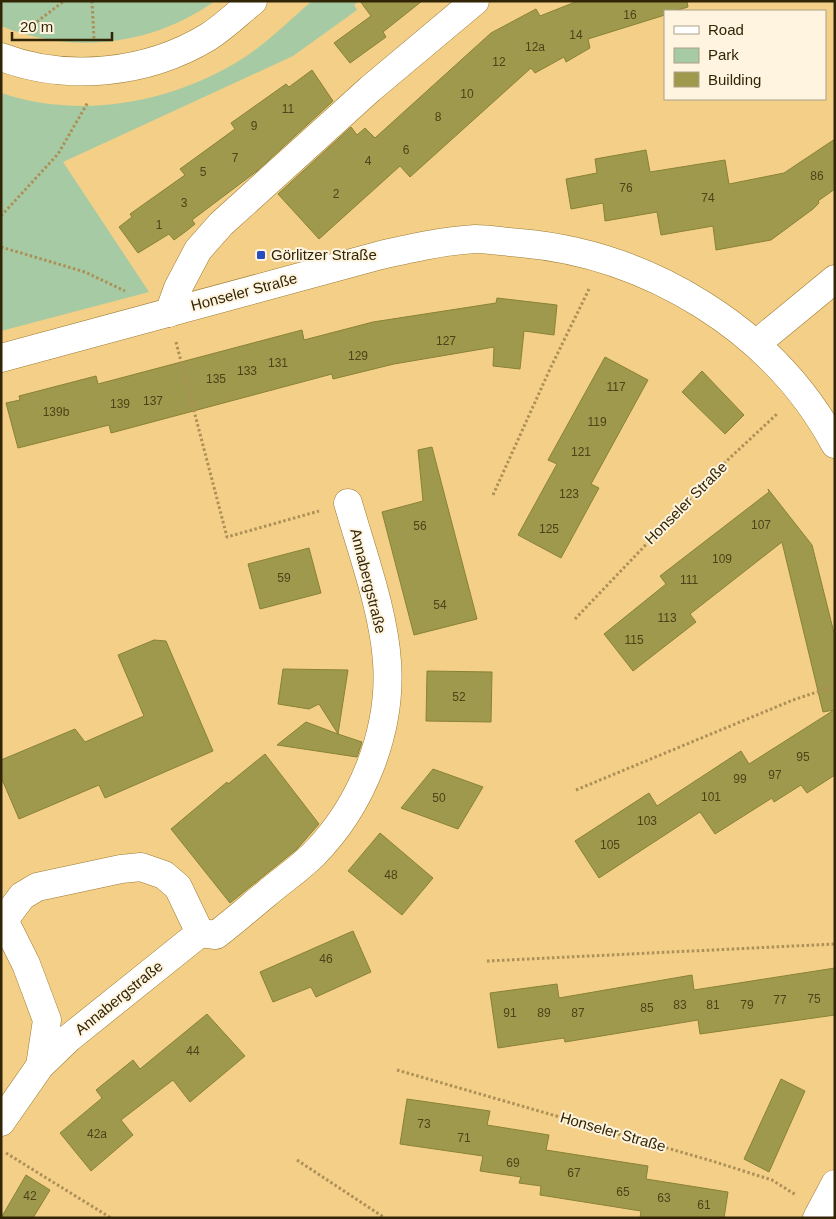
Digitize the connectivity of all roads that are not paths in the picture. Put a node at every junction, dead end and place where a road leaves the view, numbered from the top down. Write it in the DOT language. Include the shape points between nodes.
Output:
graph roads {
  1 [pos="253,1"];
  2 [pos="475,1"];
  3 [pos="1,57"];
  4 [pos="835,279"];
  5 [pos="169,313"];
  6 [pos="756,344"];
  7 [pos="1,358"];
  8 [pos="835,444"];
  9 [pos="348,503"];
  10 [pos="200,933"];
  11 [pos="40,1066"];
  12 [pos="1,1122"];
  13 [pos="835,1184"];
  14 [pos="819,1214"];
  1 -- 3 [label="street" via="208,37 182,50 138,64 95,72 61,71 27,66"];
  2 -- 5 [label="street" via="370,89 221,224 198,250"];
  4 -- 6 [label="street"];
  5 -- 6 [label="street, Honseler Straße" via="372,257 427,245 486,240 553,246 608,259 673,287 733,324"];
  5 -- 7 [label="street, Honseler Straße"];
  6 -- 8 [label="street, Honseler Straße" via="802,392"];
  9 -- 10 [label="street, Annabergstraße" via="387,662 386,698 371,766 355,798 313,855 216,935"];
  10 -- 11 [label="street, Annabergstraße" via="69,1038"];
  10 -- 11 [label="street, Annabergstraße" via="178,886 164,875 141,867 37,887 22,896 4,920 26,964 47,1020"];
  11 -- 12 [label="street, Annabergstraße"];
  13 -- 14 [label="street"];
}
